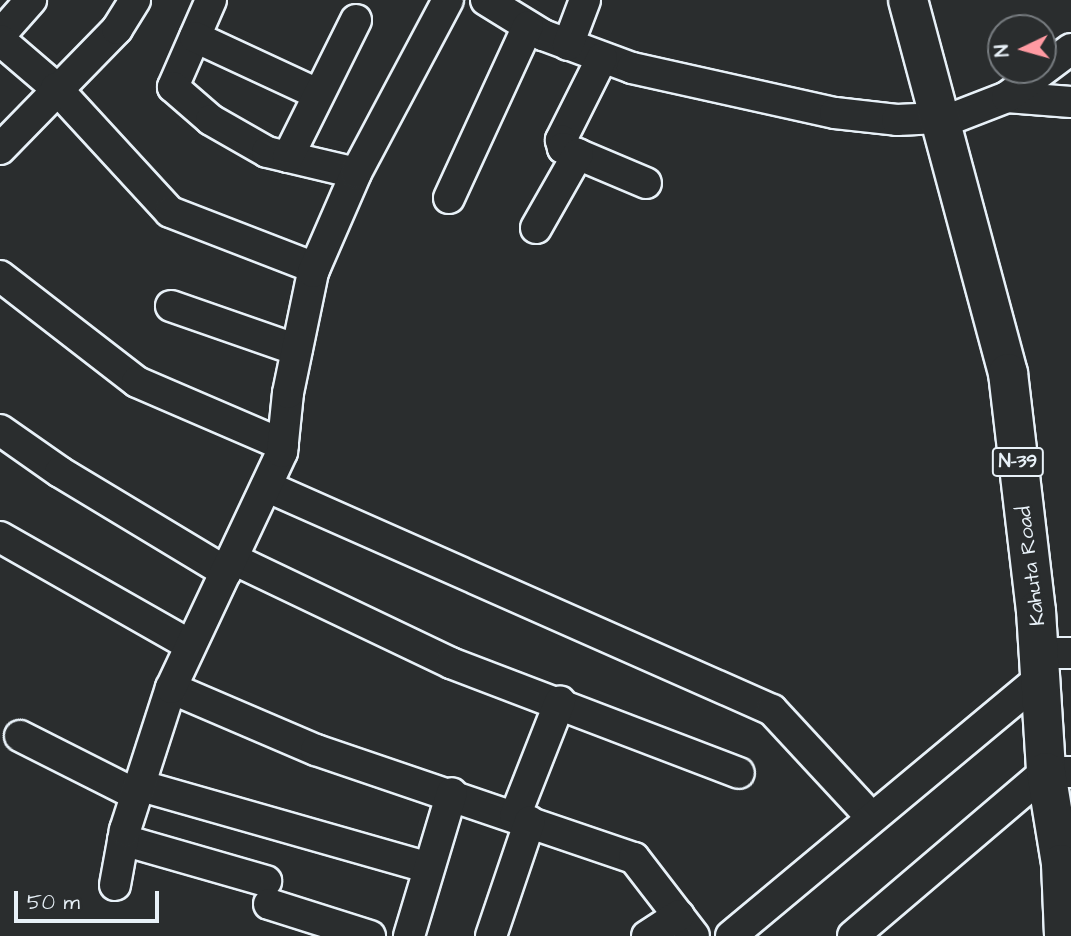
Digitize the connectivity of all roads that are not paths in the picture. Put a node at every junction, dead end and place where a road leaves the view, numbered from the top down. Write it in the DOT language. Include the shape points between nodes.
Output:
graph roads {
  1 [pos="31,0"];
  2 [pos="135,0"];
  3 [pos="211,0"];
  4 [pos="448,0"];
  5 [pos="486,0"];
  6 [pos="585,0"];
  7 [pos="908,0"];
  8 [pos="356,20"];
  9 [pos="528,26"];
  10 [pos="195,37"];
  11 [pos="0,38"];
  12 [pos="568,46"];
  13 [pos="1071,50"];
  14 [pos="601,58"];
  15 [pos="56,88"];
  16 [pos="318,94"];
  17 [pos="1007,97"];
  18 [pos="1071,102"];
  19 [pos="940,120"];
  20 [pos="0,149"];
  21 [pos="578,154"];
  22 [pos="288,157"];
  23 [pos="356,173"];
  24 [pos="646,183"];
  25 [pos="449,198"];
  26 [pos="536,228"];
  27 [pos="315,268"];
  28 [pos="0,276"];
  29 [pos="171,306"];
  30 [pos="297,350"];
  31 [pos="0,430"];
  32 [pos="283,445"];
  33 [pos="268,487"];
  34 [pos="0,537"];
  35 [pos="229,566"];
  36 [pos="188,644"];
  37 [pos="1051,661"];
  38 [pos="171,688"];
  39 [pos="560,702"];
  40 [pos="20,736"];
  41 [pos="1058,772"];
  42 [pos="739,773"];
  43 [pos="137,789"];
  44 [pos="452,793"];
  45 [pos="871,817"];
  46 [pos="523,819"];
  47 [pos="123,839"];
  48 [pos="1066,864"];
  49 [pos="426,867"];
  50 [pos="115,885"];
  51 [pos="686,925"];
  52 [pos="370,936"];
  53 [pos="409,936"];
  54 [pos="491,936"];
  55 [pos="647,936"];
  56 [pos="731,936"];
  57 [pos="853,936"];
  58 [pos="1064,936"];
  1 -- 11 [label="street"];
  2 -- 15 [label="street" via="117,29"];
  3 -- 10 [label="street"];
  4 -- 23 [label="street"];
  5 -- 9 [label="street"];
  6 -- 12 [label="street"];
  7 -- 19 [label="highway, Kahuta Road / N-39"];
  8 -- 16 [label="street"];
  9 -- 12 [label="street"];
  9 -- 25 [label="street"];
  10 -- 16 [label="street"];
  10 -- 22 [label="street" via="173,87 229,131 267,152"];
  11 -- 15 [label="street"];
  12 -- 14 [label="street"];
  13 -- 17 [label="street"];
  14 -- 19 [label="street" via="835,113"];
  14 -- 21 [label="street" via="562,140 563,148"];
  15 -- 20 [label="street"];
  15 -- 27 [label="street" via="170,212"];
  16 -- 22 [label="street"];
  17 -- 18 [label="street"];
  17 -- 19 [label="street"];
  19 -- 37 [label="highway, Kahuta Road / N-39" via="1008,373"];
  21 -- 24 [label="street"];
  21 -- 26 [label="street"];
  22 -- 23 [label="street"];
  23 -- 27 [label="street"];
  27 -- 30 [label="street"];
  28 -- 32 [label="street" via="137,382"];
  29 -- 30 [label="street"];
  30 -- 32 [label="street"];
  31 -- 35 [label="street" via="60,472"];
  32 -- 33 [label="street"];
  33 -- 35 [label="street"];
  33 -- 45 [label="street" via="772,710"];
  34 -- 36 [label="street"];
  35 -- 36 [label="street"];
  35 -- 39 [label="street" via="452,663"];
  36 -- 38 [label="street"];
  37 -- 41 [label="highway, Kahuta Road / N-39"];
  37 -- 45 [label="street"];
  38 -- 43 [label="street"];
  38 -- 44 [label="street" via="316,750"];
  39 -- 42 [label="street"];
  39 -- 46 [label="street"];
  40 -- 43 [label="street"];
  41 -- 48 [label="highway, Kahuta Road / N-39"];
  41 -- 57 [label="street"];
  43 -- 47 [label="street"];
  43 -- 49 [label="street"];
  44 -- 46 [label="street"];
  44 -- 49 [label="street"];
  45 -- 56 [label="street"];
  46 -- 51 [label="street" via="634,858"];
  46 -- 54 [label="street"];
  47 -- 50 [label="street"];
  47 -- 52 [label="street"];
  48 -- 58 [label="highway, Kahuta Road / N-39"];
  49 -- 53 [label="street"];
  51 -- 55 [label="street"];
}
